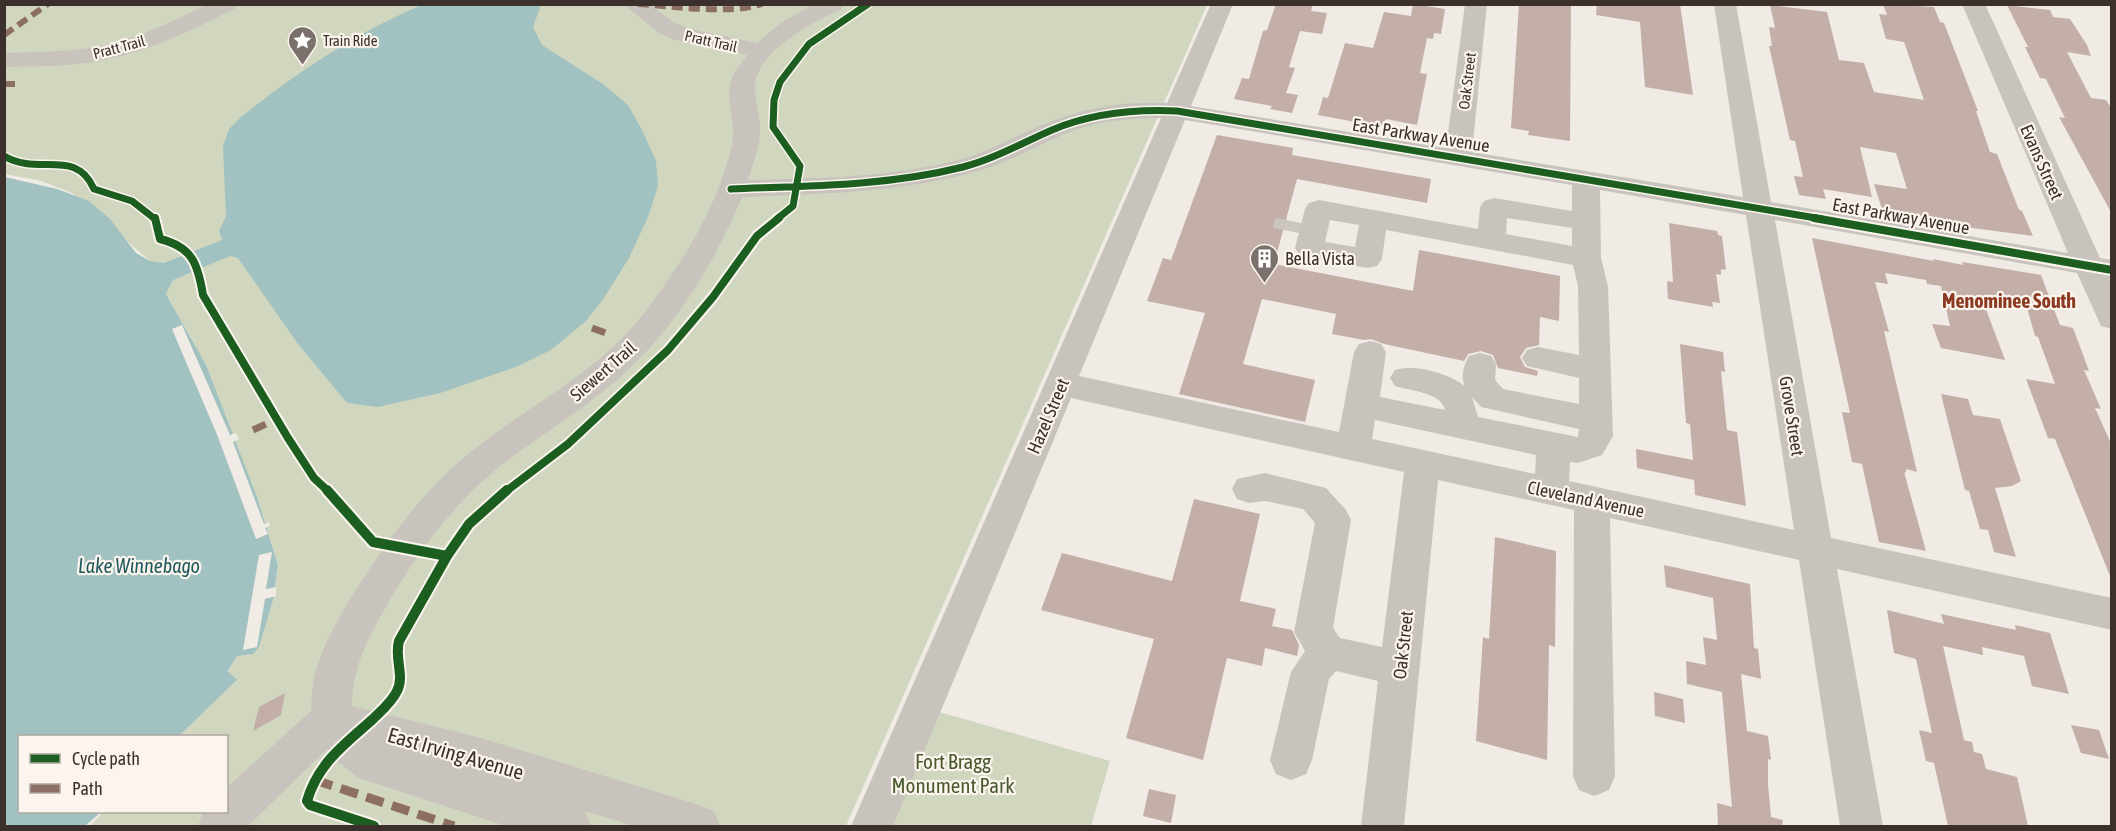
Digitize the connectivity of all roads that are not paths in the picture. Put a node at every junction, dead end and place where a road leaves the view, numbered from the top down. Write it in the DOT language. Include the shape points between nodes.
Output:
graph roads {
  1 [pos="226,4"];
  2 [pos="634,4"];
  3 [pos="833,4"];
  4 [pos="1222,4"];
  5 [pos="1476,4"];
  6 [pos="1725,4"];
  7 [pos="1973,4"];
  8 [pos="762,51"];
  9 [pos="4,60"];
  10 [pos="1177,111"];
  11 [pos="1458,158"];
  12 [pos="1586,179"];
  13 [pos="732,189"];
  14 [pos="1758,208"];
  15 [pos="1374,219"];
  16 [pos="1587,222"];
  17 [pos="1491,241"];
  18 [pos="1586,258"];
  19 [pos="2100,268"];
  20 [pos="2112,319"];
  21 [pos="1539,347"];
  22 [pos="1594,358"];
  23 [pos="1480,364"];
  24 [pos="1061,384"];
  25 [pos="1362,405"];
  26 [pos="1596,420"];
  27 [pos="1461,426"];
  28 [pos="1554,446"];
  29 [pos="1353,447"];
  30 [pos="1422,464"];
  31 [pos="1249,489"];
  32 [pos="1551,492"];
  33 [pos="1592,500"];
  34 [pos="1814,549"];
  35 [pos="2112,614"];
  36 [pos="1328,652"];
  37 [pos="1401,669"];
  38 [pos="331,719"];
  39 [pos="1291,760"];
  40 [pos="1594,776"];
  41 [pos="219,826"];
  42 [pos="570,826"];
  43 [pos="699,826"];
  44 [pos="872,826"];
  45 [pos="1382,826"];
  46 [pos="1861,826"];
  1 -- 9 [label="street, Pratt Trail" via="163,34 108,52"];
  2 -- 8 [label="street, Pratt Trail" via="683,35"];
  3 -- 8 [label="street, Siewert Trail" via="788,26"];
  4 -- 10 [label="street, Hazel Street"];
  5 -- 11 [label="street, Oak Street"];
  6 -- 14 [label="street, Grove Street"];
  7 -- 19 [label="street, Evans Street"];
  8 -- 13 [label="street, Siewert Trail" via="743,82 747,136"];
  10 -- 11 [label="street, East Parkway Avenue"];
  10 -- 13 [label="street, East Parkway Avenue" via="1145,109 1099,115 1050,131 988,159 913,178"];
  10 -- 24 [label="street, Hazel Street"];
  11 -- 12 [label="street, East Parkway Avenue"];
  12 -- 14 [label="street, East Parkway Avenue"];
  12 -- 16 [label="street"];
  13 -- 38 [label="street, Siewert Trail" via="672,295 635,343 596,381 459,481 404,547 343,650 335,670"];
  14 -- 19 [label="street, East Parkway Avenue"];
  14 -- 34 [label="street, Grove Street"];
  15 -- 15 [label="street" via="1319,209 1297,234 1367,259"];
  15 -- 17 [label="street"];
  16 -- 17 [label="street" via="1494,207"];
  16 -- 18 [label="street"];
  17 -- 18 [label="street"];
  18 -- 22 [label="street" via="1593,286"];
  19 -- 20 [label="street, Evans Street"];
  21 -- 22 [label="street"];
  22 -- 26 [label="street"];
  23 -- 26 [label="street" via="1479,383 1493,399"];
  24 -- 29 [label="street, Cleveland Avenue"];
  24 -- 44 [label="street, Hazel Street"];
  25 -- 27 [label="street"];
  25 -- 27 [label="street" via="1382,369 1437,385 1456,396 1464,415"];
  25 -- 29 [label="street"];
  26 -- 28 [label="street" via="1596,436 1590,446 1578,450"];
  27 -- 28 [label="street"];
  28 -- 32 [label="street"];
  29 -- 30 [label="street, Cleveland Avenue"];
  30 -- 32 [label="street, Cleveland Avenue"];
  30 -- 37 [label="street, Oak Street"];
  31 -- 36 [label="street" via="1265,487 1314,498 1333,520 1313,632"];
  32 -- 33 [label="street, Cleveland Avenue"];
  33 -- 34 [label="street, Cleveland Avenue"];
  33 -- 40 [label="street"];
  34 -- 35 [label="street, Cleveland Avenue"];
  34 -- 46 [label="street, Grove Street"];
  36 -- 37 [label="street"];
  36 -- 39 [label="street" via="1311,672"];
  37 -- 45 [label="street, Oak Street"];
  38 -- 41 [label="street"];
  38 -- 42 [label="street, East Irving Avenue" via="346,742 374,764"];
  38 -- 43 [label="street, East Irving Avenue" via="481,758"];
}
